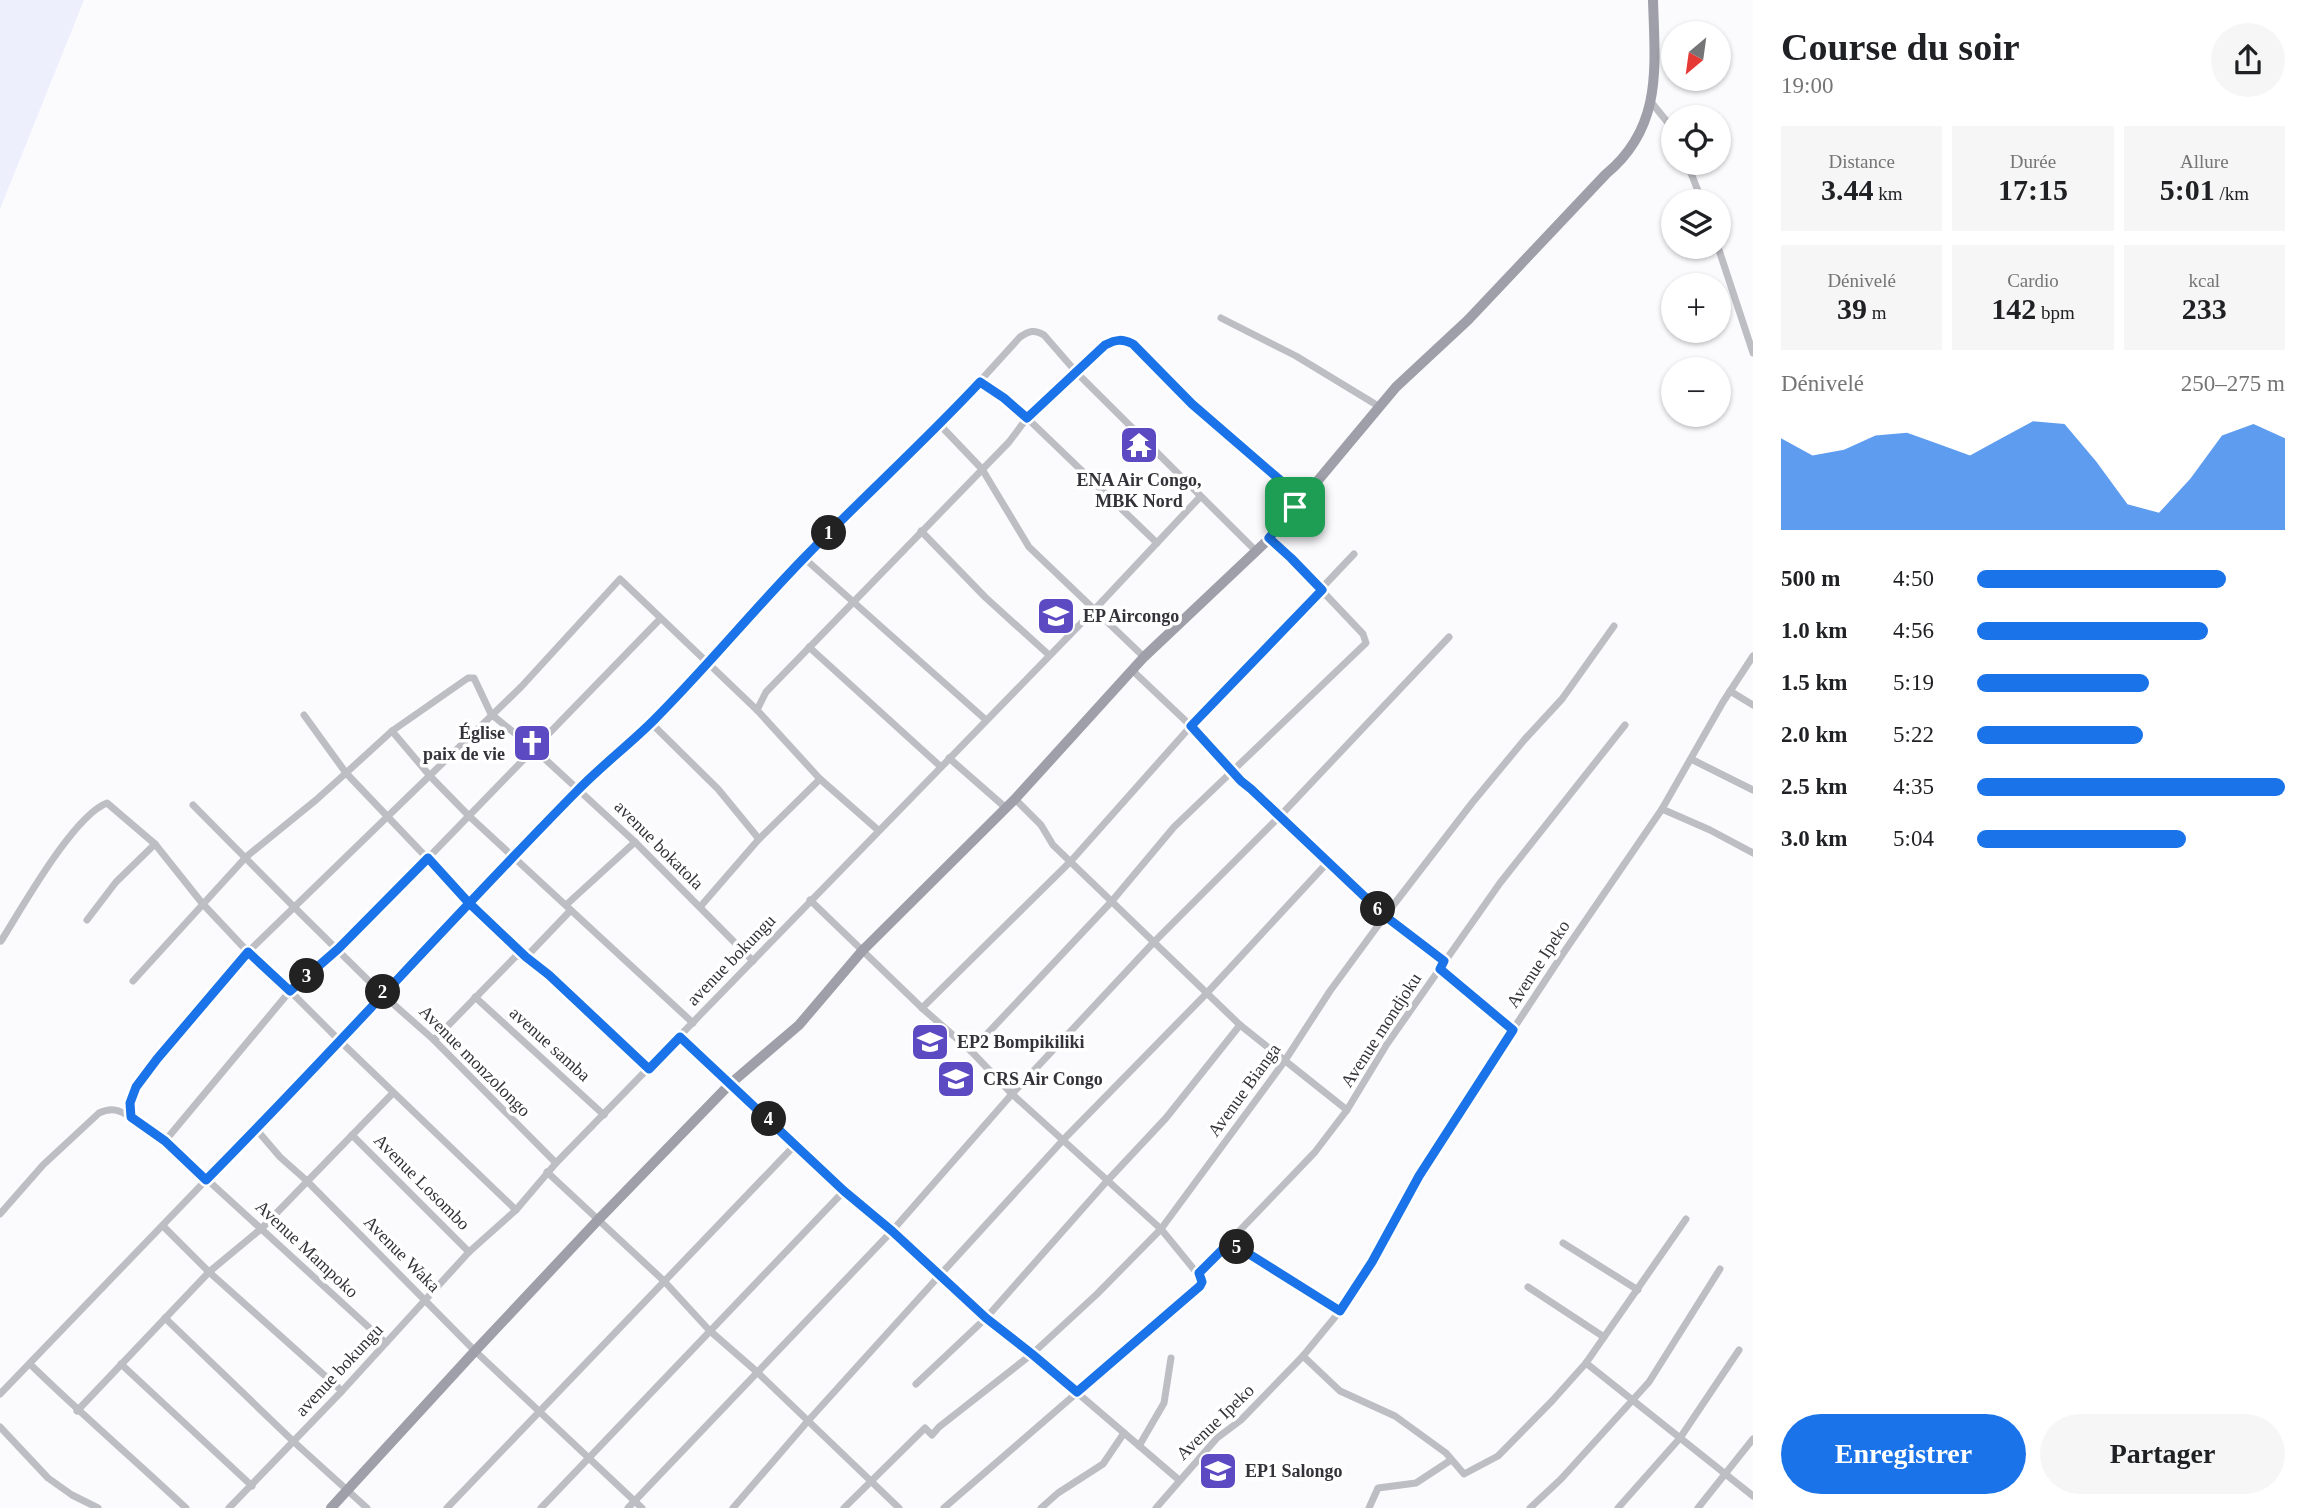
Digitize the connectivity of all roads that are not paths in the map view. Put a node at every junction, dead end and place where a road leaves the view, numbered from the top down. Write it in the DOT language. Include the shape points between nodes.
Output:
graph roads {
  1 [pos="1653,0"];
  2 [pos="1651,102"];
  3 [pos="1661,113"];
  4 [pos="1722,259"];
  5 [pos="1221,318"];
  6 [pos="1753,352"];
  7 [pos="1077,373"];
  8 [pos="980,382"];
  9 [pos="1380,407"];
  10 [pos="1027,418"];
  11 [pos="940,425"];
  12 [pos="982,469"];
  13 [pos="1200,497"];
  14 [pos="1295,507"];
  15 [pos="921,531"];
  16 [pos="1269,538"];
  17 [pos="1157,542"];
  18 [pos="1256,551"];
  19 [pos="1354,554"];
  20 [pos="804,558"];
  21 [pos="1322,590"];
  22 [pos="854,601"];
  23 [pos="1095,609"];
  24 [pos="660,619"];
  25 [pos="1614,626"];
  26 [pos="1449,637"];
  27 [pos="808,646"];
  28 [pos="1049,655"];
  29 [pos="1753,656"];
  30 [pos="1144,657"];
  31 [pos="709,664"];
  32 [pos="1133,671"];
  33 [pos="1730,691"];
  34 [pos="1753,705"];
  35 [pos="757,710"];
  36 [pos="491,714"];
  37 [pos="304,715"];
  38 [pos="986,720"];
  39 [pos="651,723"];
  40 [pos="1625,725"];
  41 [pos="1191,726"];
  42 [pos="392,731"];
  43 [pos="533,748"];
  44 [pos="949,758"];
  45 [pos="1691,759"];
  46 [pos="940,766"];
  47 [pos="1233,771"];
  48 [pos="346,773"];
  49 [pos="430,776"];
  50 [pos="820,779"];
  51 [pos="579,789"];
  52 [pos="1753,790"];
  53 [pos="1015,799"];
  54 [pos="193,805"];
  55 [pos="1006,808"];
  56 [pos="1662,809"];
  57 [pos="469,816"];
  58 [pos="1280,816"];
  59 [pos="388,817"];
  60 [pos="878,830"];
  61 [pos="759,839"];
  62 [pos="635,842"];
  63 [pos="155,844"];
  64 [pos="1753,853"];
  65 [pos="246,857"];
  66 [pos="428,858"];
  67 [pos="513,858"];
  68 [pos="1071,861"];
  69 [pos="1328,862"];
  70 [pos="810,900"];
  71 [pos="1112,901"];
  72 [pos="468,902"];
  73 [pos="202,903"];
  74 [pos="294,907"];
  75 [pos="700,907"];
  76 [pos="568,908"];
  77 [pos="1385,916"];
  78 [pos="87,920"];
  79 [pos="1,941"];
  80 [pos="1154,942"];
  81 [pos="338,949"];
  82 [pos="862,951"];
  83 [pos="248,952"];
  84 [pos="526,957"];
  85 [pos="753,961"];
  86 [pos="1442,965"];
  87 [pos="134,981"];
  88 [pos="290,991"];
  89 [pos="382,994"];
  90 [pos="1206,994"];
  91 [pos="475,997"];
  92 [pos="922,1008"];
  93 [pos="693,1023"];
  94 [pos="1240,1025"];
  95 [pos="1513,1030"];
  96 [pos="680,1037"];
  97 [pos="340,1041"];
  98 [pos="434,1041"];
  99 [pos="971,1051"];
  100 [pos="1284,1062"];
  101 [pos="649,1069"];
  102 [pos="730,1084"];
  103 [pos="393,1093"];
  104 [pos="1012,1094"];
  105 [pos="1347,1110"];
  106 [pos="604,1115"];
  107 [pos="131,1117"];
  108 [pos="256,1129"];
  109 [pos="352,1135"];
  110 [pos="1064,1139"];
  111 [pos="165,1141"];
  112 [pos="796,1144"];
  113 [pos="556,1163"];
  114 [pos="547,1172"];
  115 [pos="206,1180"];
  116 [pos="307,1181"];
  117 [pos="1107,1181"];
  118 [pos="844,1191"];
  119 [pos="516,1210"];
  120 [pos="0,1214"];
  121 [pos="1686,1219"];
  122 [pos="598,1220"];
  123 [pos="163,1226"];
  124 [pos="262,1228"];
  125 [pos="1161,1228"];
  126 [pos="892,1231"];
  127 [pos="1230,1242"];
  128 [pos="1563,1243"];
  129 [pos="469,1252"];
  130 [pos="1720,1269"];
  131 [pos="209,1272"];
  132 [pos="1199,1273"];
  133 [pos="940,1275"];
  134 [pos="664,1282"];
  135 [pos="1528,1287"];
  136 [pos="1638,1290"];
  137 [pos="425,1299"];
  138 [pos="1340,1311"];
  139 [pos="165,1318"];
  140 [pos="986,1318"];
  141 [pos="709,1330"];
  142 [pos="1604,1337"];
  143 [pos="386,1343"];
  144 [pos="1739,1350"];
  145 [pos="475,1351"];
  146 [pos="1032,1354"];
  147 [pos="1303,1356"];
  148 [pos="1171,1358"];
  149 [pos="1586,1363"];
  150 [pos="121,1364"];
  151 [pos="31,1365"];
  152 [pos="756,1371"];
  153 [pos="916,1384"];
  154 [pos="342,1391"];
  155 [pos="1077,1392"];
  156 [pos="0,1394"];
  157 [pos="1633,1401"];
  158 [pos="77,1411"];
  159 [pos="538,1411"];
  160 [pos="807,1422"];
  161 [pos="0,1427"];
  162 [pos="1124,1433"];
  163 [pos="1679,1438"];
  164 [pos="1753,1439"];
  165 [pos="294,1442"];
  166 [pos="1139,1446"];
  167 [pos="589,1457"];
  168 [pos="1451,1460"];
  169 [pos="1726,1474"];
  170 [pos="1179,1480"];
  171 [pos="872,1482"];
  172 [pos="251,1486"];
  173 [pos="349,1489"];
  174 [pos="1753,1496"];
  175 [pos="635,1501"];
  176 [pos="99,1508"];
  177 [pos="186,1508"];
  178 [pos="229,1508"];
  179 [pos="331,1508"];
  180 [pos="367,1508"];
  181 [pos="447,1508"];
  182 [pos="541,1508"];
  183 [pos="628,1508"];
  184 [pos="642,1508"];
  185 [pos="733,1508"];
  186 [pos="844,1508"];
  187 [pos="899,1508"];
  188 [pos="944,1508"];
  189 [pos="1041,1508"];
  190 [pos="1156,1508"];
  191 [pos="1369,1508"];
  192 [pos="1530,1508"];
  193 [pos="1618,1508"];
  194 [pos="1698,1508"];
  1 -- 2 [label="street"];
  2 -- 3 [label="street"];
  2 -- 9 [label="street" via="1625,159"];
  4 -- 6 [label="street"];
  5 -- 9 [label="street"];
  7 -- 8 [label="street" via="1044,335 1029,331"];
  7 -- 10 [label="street"];
  7 -- 13 [label="street"];
  7 -- 14 [label="street" via="1105,345 1123,339 1133,344 1192,404 1280,480"];
  8 -- 10 [label="street"];
  8 -- 11 [label="street"];
  9 -- 14 [label="street"];
  10 -- 12 [label="street"];
  10 -- 17 [label="street"];
  11 -- 12 [label="street"];
  11 -- 20 [label="street"];
  12 -- 15 [label="street"];
  12 -- 23 [label="street" via="1029,547"];
  13 -- 17 [label="street, avenue bokungu"];
  13 -- 18 [label="street"];
  14 -- 16 [label="street"];
  15 -- 22 [label="street"];
  15 -- 28 [label="street"];
  16 -- 18 [label="street"];
  16 -- 21 [label="street"];
  17 -- 23 [label="street, avenue bokungu"];
  18 -- 30 [label="street"];
  19 -- 21 [label="street"];
  20 -- 22 [label="street"];
  20 -- 31 [label="street"];
  21 -- 41 [label="street"];
  21 -- 47 [label="street" via="1366,643"];
  22 -- 27 [label="street"];
  22 -- 38 [label="street"];
  23 -- 28 [label="street, avenue bokungu"];
  23 -- 30 [label="street"];
  24 -- 31 [label="street"];
  24 -- 36 [label="street" via="620,579"];
  24 -- 43 [label="street"];
  25 -- 77 [label="street, Avenue Bianga" via="1562,699"];
  26 -- 58 [label="street"];
  27 -- 35 [label="street" via="766,692"];
  27 -- 46 [label="street"];
  28 -- 38 [label="street, avenue bokungu"];
  29 -- 33 [label="street, Avenue Ipeko"];
  30 -- 32 [label="street"];
  31 -- 35 [label="street"];
  31 -- 39 [label="street"];
  32 -- 41 [label="street"];
  32 -- 53 [label="street"];
  33 -- 34 [label="street"];
  33 -- 45 [label="street, Avenue Ipeko"];
  35 -- 50 [label="street"];
  36 -- 42 [label="street, avenue bokatola" via="477,680 471,677"];
  36 -- 43 [label="street, avenue bokatola"];
  36 -- 49 [label="street"];
  37 -- 48 [label="street"];
  38 -- 44 [label="street, avenue bokungu"];
  39 -- 51 [label="street"];
  39 -- 61 [label="street" via="718,789"];
  40 -- 86 [label="street, Avenue mondjoku" via="1500,883"];
  41 -- 47 [label="street"];
  41 -- 68 [label="street"];
  42 -- 48 [label="street, avenue bokatola"];
  42 -- 49 [label="street"];
  43 -- 51 [label="street, avenue bokatola"];
  43 -- 57 [label="street"];
  44 -- 46 [label="street, avenue bokungu"];
  44 -- 55 [label="street"];
  45 -- 52 [label="street"];
  45 -- 56 [label="street, Avenue Ipeko"];
  46 -- 60 [label="street, avenue bokungu"];
  47 -- 58 [label="street"];
  47 -- 71 [label="street" via="1174,827"];
  48 -- 59 [label="street"];
  48 -- 65 [label="street, avenue bokatola"];
  49 -- 57 [label="street"];
  49 -- 59 [label="street"];
  50 -- 60 [label="street"];
  50 -- 61 [label="street"];
  51 -- 62 [label="street, avenue bokatola"];
  51 -- 67 [label="street"];
  53 -- 55 [label="street"];
  53 -- 68 [label="street"];
  54 -- 65 [label="street, Avenue monzolongo"];
  55 -- 82 [label="street"];
  56 -- 64 [label="street"];
  56 -- 95 [label="street, Avenue Ipeko"];
  57 -- 66 [label="street"];
  57 -- 67 [label="street"];
  58 -- 69 [label="street"];
  58 -- 80 [label="street"];
  59 -- 66 [label="street"];
  59 -- 74 [label="street"];
  60 -- 70 [label="street, avenue bokungu"];
  61 -- 75 [label="street"];
  62 -- 75 [label="street, avenue bokatola"];
  62 -- 76 [label="street"];
  63 -- 73 [label="street"];
  63 -- 78 [label="street" via="116,882"];
  63 -- 79 [label="street" via="107,803 96,807 70,835"];
  65 -- 73 [label="street, avenue bokatola"];
  65 -- 74 [label="street, Avenue monzolongo"];
  66 -- 72 [label="street"];
  66 -- 81 [label="street"];
  67 -- 72 [label="street"];
  67 -- 76 [label="street"];
  68 -- 71 [label="street"];
  68 -- 92 [label="street"];
  69 -- 77 [label="street"];
  69 -- 90 [label="street"];
  70 -- 82 [label="street"];
  70 -- 85 [label="street, avenue bokungu"];
  71 -- 80 [label="street"];
  71 -- 99 [label="street"];
  72 -- 84 [label="street"];
  72 -- 89 [label="street"];
  73 -- 83 [label="street"];
  73 -- 87 [label="street, avenue bokatola"];
  74 -- 81 [label="street, Avenue monzolongo"];
  74 -- 83 [label="street"];
  75 -- 85 [label="street, avenue bokatola"];
  76 -- 84 [label="street"];
  76 -- 93 [label="street"];
  77 -- 86 [label="street"];
  77 -- 100 [label="street, Avenue Bianga"];
  80 -- 90 [label="street"];
  80 -- 104 [label="street"];
  81 -- 88 [label="street"];
  81 -- 89 [label="street, Avenue monzolongo"];
  82 -- 92 [label="street"];
  82 -- 102 [label="street" via="799,1025"];
  83 -- 88 [label="street"];
  83 -- 107 [label="street" via="136,1087"];
  84 -- 91 [label="street" via="516,956"];
  84 -- 101 [label="street"];
  85 -- 93 [label="street, avenue bokungu"];
  86 -- 95 [label="street"];
  86 -- 105 [label="street, Avenue mondjoku"];
  88 -- 97 [label="street"];
  88 -- 111 [label="street"];
  89 -- 97 [label="street"];
  89 -- 98 [label="street, Avenue monzolongo"];
  90 -- 94 [label="street"];
  90 -- 110 [label="street"];
  91 -- 98 [label="street"];
  91 -- 106 [label="street, avenue samba"];
  92 -- 99 [label="street"];
  93 -- 96 [label="street, avenue bokungu"];
  94 -- 100 [label="street"];
  94 -- 117 [label="street" via="1166,1118"];
  95 -- 138 [label="street, Avenue Ipeko" via="1419,1176"];
  96 -- 101 [label="street, avenue bokungu"];
  96 -- 102 [label="street"];
  97 -- 103 [label="street"];
  97 -- 108 [label="street"];
  98 -- 113 [label="street, Avenue monzolongo"];
  99 -- 104 [label="street"];
  100 -- 105 [label="street"];
  100 -- 125 [label="street, Avenue Bianga"];
  101 -- 106 [label="street, avenue bokungu"];
  102 -- 112 [label="street"];
  102 -- 122 [label="street"];
  103 -- 109 [label="street"];
  103 -- 119 [label="street"];
  104 -- 110 [label="street"];
  104 -- 126 [label="street"];
  105 -- 127 [label="street, Avenue mondjoku" via="1286,1185"];
  106 -- 113 [label="street, avenue bokungu"];
  107 -- 111 [label="street, Avenue Mampoko"];
  107 -- 120 [label="street" via="119,1110 99,1113"];
  108 -- 115 [label="street"];
  108 -- 116 [label="street, Avenue Waka"];
  109 -- 116 [label="street"];
  109 -- 129 [label="street, Avenue Losombo"];
  110 -- 117 [label="street"];
  110 -- 133 [label="street"];
  111 -- 115 [label="street, Avenue Mampoko"];
  112 -- 118 [label="street"];
  112 -- 134 [label="street"];
  113 -- 114 [label="street, avenue bokungu"];
  114 -- 119 [label="street, avenue bokungu"];
  114 -- 122 [label="street"];
  115 -- 123 [label="street"];
  115 -- 124 [label="street, Avenue Mampoko"];
  116 -- 124 [label="street"];
  116 -- 137 [label="street, Avenue Waka"];
  117 -- 125 [label="street"];
  117 -- 140 [label="street"];
  118 -- 126 [label="street"];
  118 -- 141 [label="street"];
  119 -- 129 [label="street, avenue bokungu"];
  121 -- 136 [label="street"];
  122 -- 134 [label="street"];
  122 -- 145 [label="street"];
  123 -- 131 [label="street"];
  123 -- 151 [label="street"];
  124 -- 131 [label="street"];
  124 -- 143 [label="street, Avenue Mampoko"];
  125 -- 132 [label="street"];
  125 -- 146 [label="street, Avenue Bianga"];
  126 -- 133 [label="street"];
  126 -- 152 [label="street"];
  127 -- 132 [label="street, Avenue mondjoku"];
  127 -- 138 [label="street"];
  128 -- 136 [label="street"];
  129 -- 137 [label="street, avenue bokungu"];
  130 -- 157 [label="street"];
  131 -- 139 [label="street"];
  131 -- 154 [label="street"];
  132 -- 155 [label="street, Avenue mondjoku" via="1200,1286"];
  133 -- 140 [label="street"];
  133 -- 160 [label="street"];
  134 -- 141 [label="street"];
  134 -- 159 [label="street"];
  135 -- 142 [label="street"];
  136 -- 142 [label="street"];
  137 -- 143 [label="street, avenue bokungu"];
  137 -- 145 [label="street, Avenue Waka"];
  138 -- 147 [label="street, Avenue Ipeko"];
  139 -- 150 [label="street"];
  139 -- 165 [label="street"];
  140 -- 146 [label="street"];
  140 -- 153 [label="street"];
  141 -- 152 [label="street"];
  141 -- 167 [label="street"];
  142 -- 149 [label="street"];
  143 -- 154 [label="street, avenue bokungu"];
  144 -- 163 [label="street"];
  145 -- 159 [label="street, Avenue Waka"];
  145 -- 173 [label="street"];
  146 -- 155 [label="street"];
  146 -- 171 [label="street, Avenue Bianga" via="932,1434 925,1428"];
  147 -- 168 [label="street" via="1340,1391 1395,1416"];
  147 -- 170 [label="street, Avenue Ipeko"];
  148 -- 166 [label="street" via="1164,1403"];
  149 -- 157 [label="street"];
  149 -- 168 [label="street" via="1498,1455 1464,1474"];
  150 -- 158 [label="street"];
  150 -- 172 [label="street"];
  151 -- 156 [label="street"];
  151 -- 158 [label="street"];
  152 -- 160 [label="street"];
  152 -- 175 [label="street"];
  154 -- 165 [label="street, avenue bokungu"];
  155 -- 162 [label="street"];
  155 -- 188 [label="street"];
  157 -- 163 [label="street"];
  157 -- 192 [label="street"];
  158 -- 177 [label="street"];
  159 -- 167 [label="street, Avenue Waka"];
  159 -- 181 [label="street"];
  160 -- 171 [label="street"];
  160 -- 185 [label="street"];
  161 -- 176 [label="street" via="48,1478"];
  162 -- 166 [label="street"];
  162 -- 189 [label="street" via="1103,1464"];
  163 -- 169 [label="street"];
  163 -- 193 [label="street"];
  164 -- 169 [label="street"];
  165 -- 172 [label="street, avenue bokungu"];
  165 -- 173 [label="street"];
  166 -- 170 [label="street"];
  167 -- 175 [label="street, Avenue Waka"];
  167 -- 182 [label="street"];
  168 -- 191 [label="street" via="1416,1483 1378,1488"];
  169 -- 174 [label="street"];
  169 -- 194 [label="street"];
  170 -- 190 [label="street, Avenue Ipeko"];
  171 -- 186 [label="street, Avenue Bianga"];
  171 -- 187 [label="street"];
  172 -- 178 [label="street, avenue bokungu"];
  173 -- 179 [label="street"];
  173 -- 180 [label="street"];
  175 -- 183 [label="street"];
  175 -- 184 [label="street, Avenue Waka"];
}
